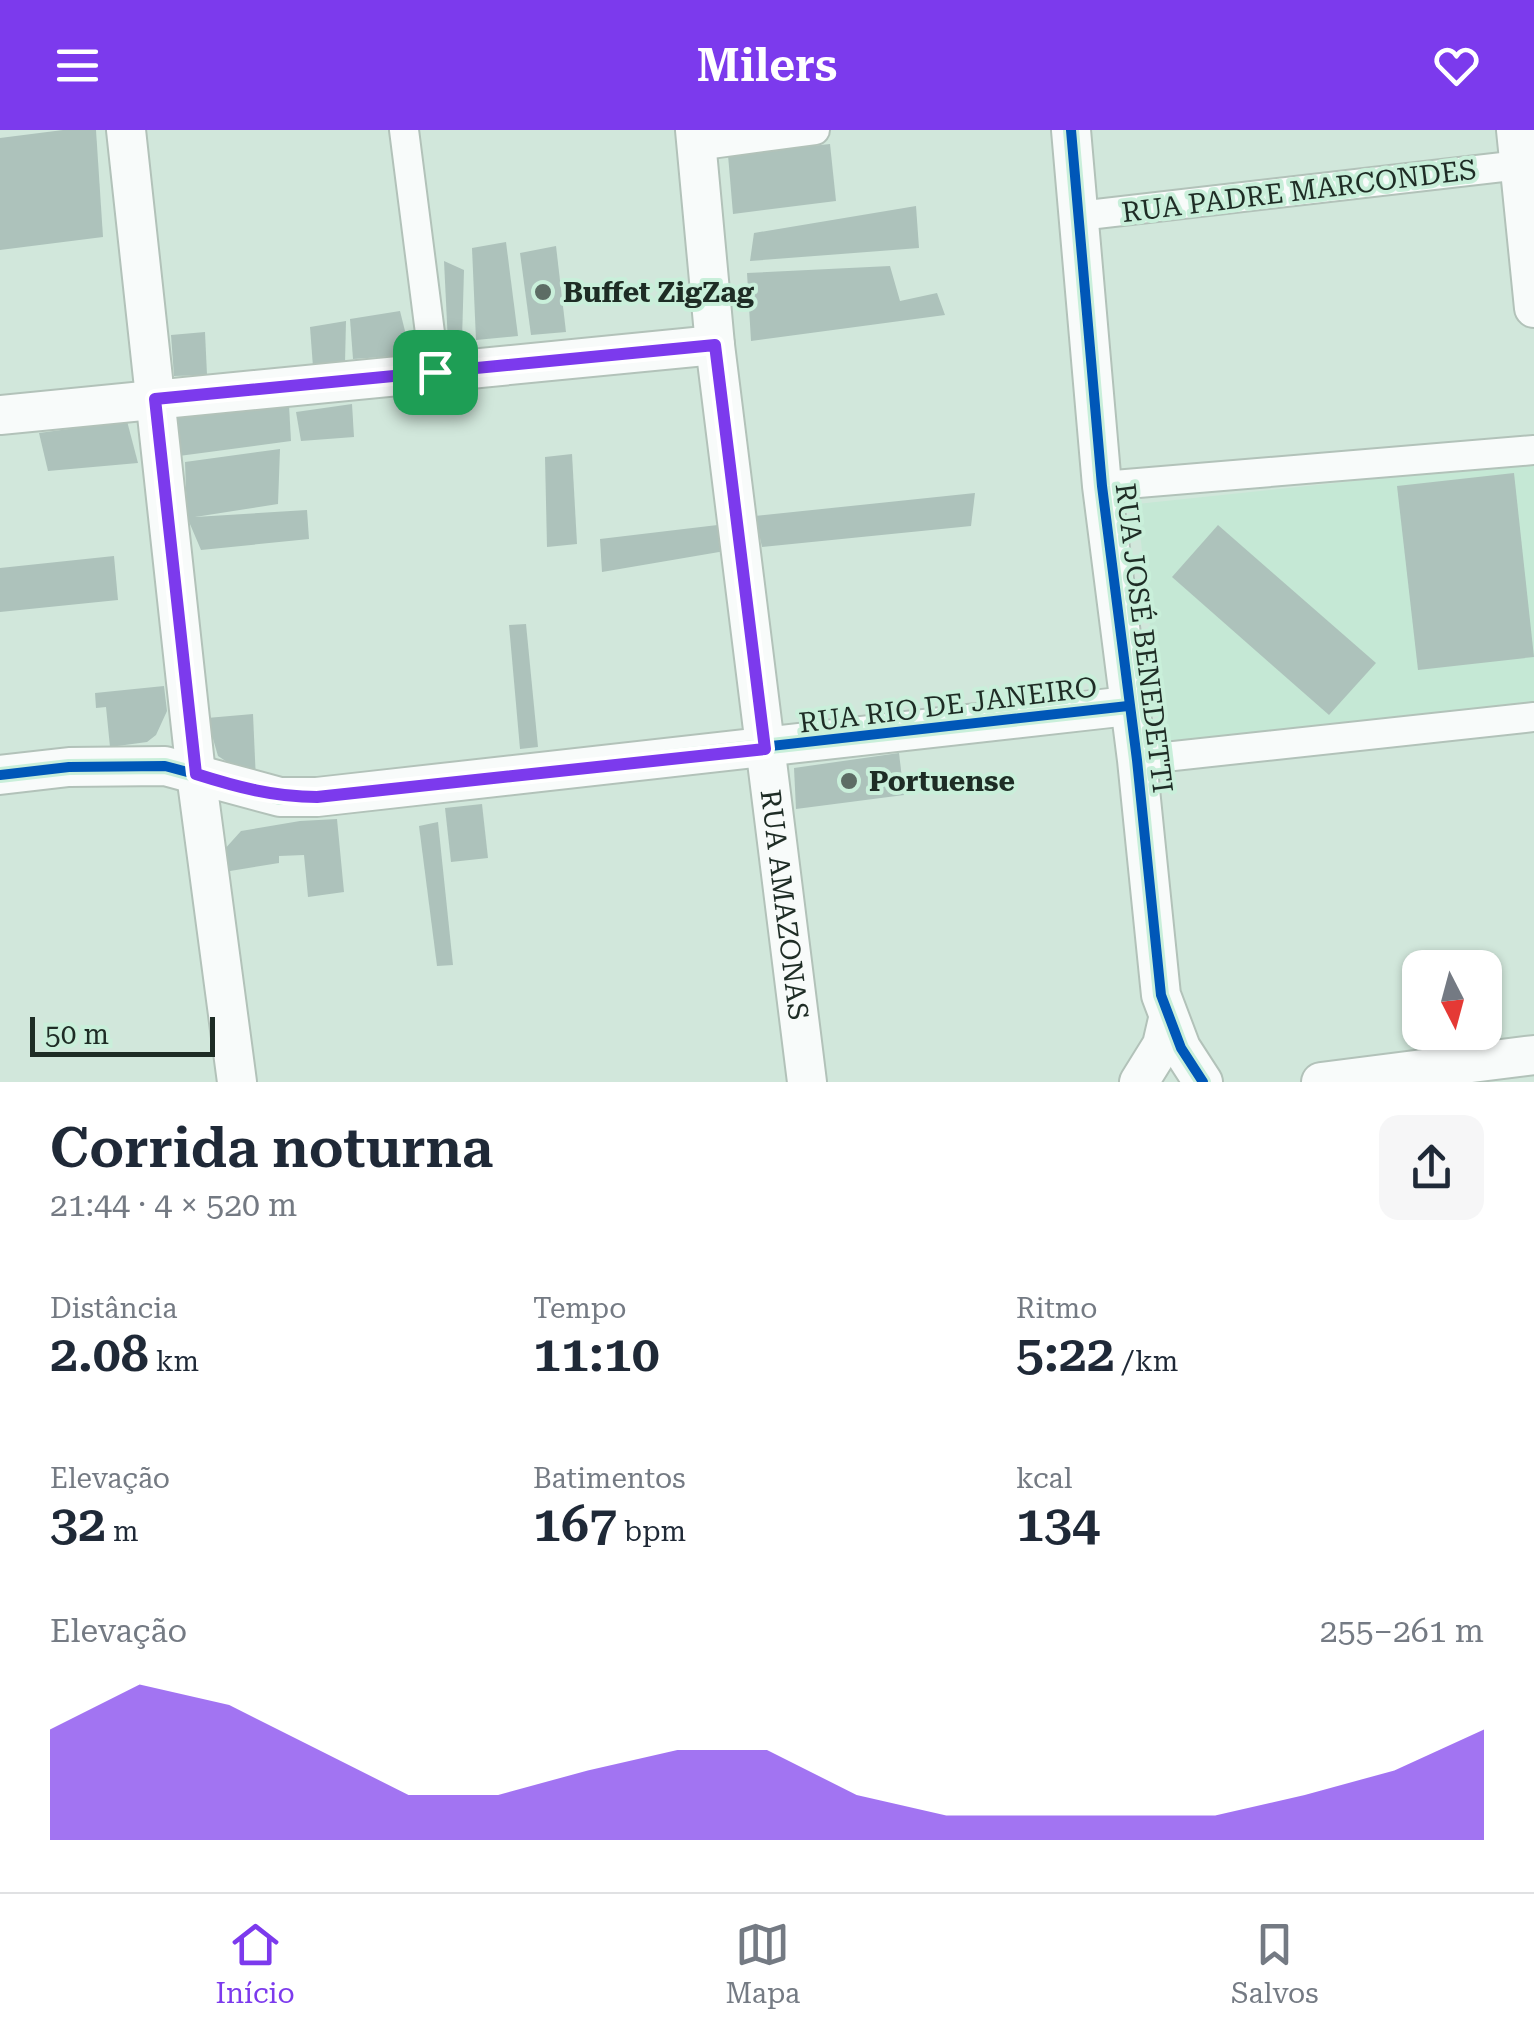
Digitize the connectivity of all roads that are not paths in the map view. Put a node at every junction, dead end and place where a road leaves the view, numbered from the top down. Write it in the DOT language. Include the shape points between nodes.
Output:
graph roads {
  1 [pos="126,130"];
  2 [pos="404,130"];
  3 [pos="815,130"];
  4 [pos="1071,130"];
  5 [pos="695,138"];
  6 [pos="1518,148"];
  7 [pos="1079,216"];
  8 [pos="1534,308"];
  9 [pos="715,345"];
  10 [pos="435,372"];
  11 [pos="155,399"];
  12 [pos="0,415"];
  13 [pos="1534,450"];
  14 [pos="1102,486"];
  15 [pos="1128,706"];
  16 [pos="1534,717"];
  17 [pos="765,749"];
  18 [pos="1137,760"];
  19 [pos="196,774"];
  20 [pos="0,775"];
  21 [pos="1168,1019"];
  22 [pos="1534,1055"];
  23 [pos="237,1082"];
  24 [pos="807,1082"];
  25 [pos="1139,1082"];
  26 [pos="1203,1082"];
  27 [pos="1322,1082"];
  1 -- 11 [label="street"];
  2 -- 10 [label="street"];
  3 -- 5 [label="street"];
  4 -- 7 [label="street, RUA JOSÉ BENEDETTI"];
  5 -- 9 [label="street, RUA AMAZONAS"];
  6 -- 7 [label="street, RUA PADRE MARCONDES"];
  6 -- 8 [label="street"];
  7 -- 14 [label="street, RUA JOSÉ BENEDETTI"];
  9 -- 10 [label="street"];
  9 -- 17 [label="street, RUA AMAZONAS"];
  10 -- 11 [label="street"];
  11 -- 12 [label="street"];
  11 -- 19 [label="street"];
  13 -- 14 [label="street"];
  14 -- 15 [label="street, RUA JOSÉ BENEDETTI"];
  15 -- 17 [label="street, RUA RIO DE JANEIRO"];
  15 -- 18 [label="street, RUA JOSÉ BENEDETTI"];
  16 -- 18 [label="street"];
  17 -- 19 [label="street, RUA RIO DE JANEIRO" via="317,797 280,797"];
  17 -- 24 [label="street, RUA AMAZONAS"];
  18 -- 21 [label="street, RUA JOSÉ BENEDETTI"];
  19 -- 20 [label="street, RUA RIO DE JANEIRO" via="124,764"];
  19 -- 23 [label="street"];
  21 -- 25 [label="street" via="1162,1045"];
  21 -- 26 [label="street, RUA JOSÉ BENEDETTI"];
  22 -- 27 [label="street"];
}
